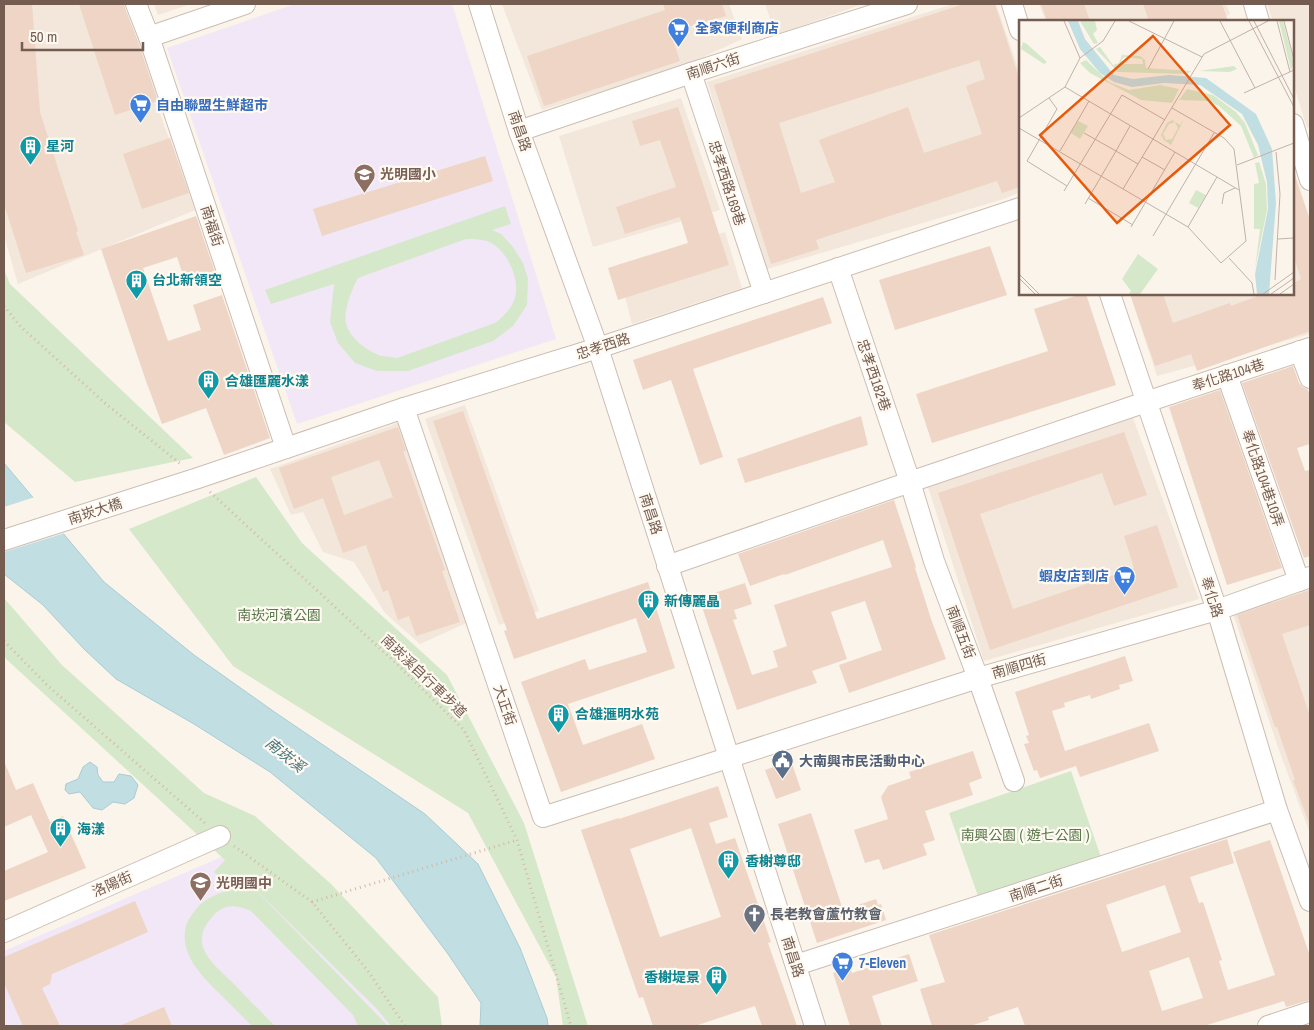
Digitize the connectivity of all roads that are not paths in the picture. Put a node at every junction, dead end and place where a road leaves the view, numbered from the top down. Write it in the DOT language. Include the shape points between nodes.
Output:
graph roads {
  1 [pos="136,4"];
  2 [pos="245,4"];
  3 [pos="480,4"];
  4 [pos="907,4"];
  5 [pos="1012,4"];
  6 [pos="1254,4"];
  7 [pos="1259,20"];
  8 [pos="1019,27"];
  9 [pos="149,37"];
  10 [pos="691,72"];
  11 [pos="1294,127"];
  12 [pos="519,131"];
  13 [pos="1310,180"];
  14 [pos="1019,208"];
  15 [pos="838,268"];
  16 [pos="764,293"];
  17 [pos="1110,295"];
  18 [pos="598,348"];
  19 [pos="1305,349"];
  20 [pos="1227,375"];
  21 [pos="1310,378"];
  22 [pos="1146,402"];
  23 [pos="404,408"];
  24 [pos="286,448"];
  25 [pos="185,475"];
  26 [pos="910,482"];
  27 [pos="4,540"];
  28 [pos="668,566"];
  29 [pos="1305,579"];
  30 [pos="1217,610"];
  31 [pos="978,678"];
  32 [pos="729,758"];
  33 [pos="1014,781"];
  34 [pos="1277,810"];
  35 [pos="220,836"];
  36 [pos="1310,901"];
  37 [pos="4,932"];
  38 [pos="796,966"];
  39 [pos="1310,1012"];
  40 [pos="816,1026"];
  41 [pos="1268,1026"];
  1 -- 9 [label="street, 南福街"];
  2 -- 9 [label="street"];
  3 -- 12 [label="street, 南昌路"];
  4 -- 10 [label="street, 南順六街"];
  5 -- 8 [label="street"];
  6 -- 7 [label="street"];
  9 -- 24 [label="street, 南福街"];
  10 -- 12 [label="street, 南順六街"];
  10 -- 16 [label="street, 忠孝西路169巷"];
  11 -- 13 [label="street"];
  12 -- 18 [label="street, 南昌路"];
  14 -- 15 [label="street, 忠孝西路"];
  15 -- 16 [label="street, 忠孝西路"];
  15 -- 26 [label="street, 忠孝西182巷"];
  16 -- 18 [label="street, 忠孝西路"];
  17 -- 22 [label="street, 奉化路"];
  18 -- 23 [label="street, 忠孝西路"];
  18 -- 28 [label="street, 南昌路"];
  19 -- 20 [label="street, 奉化路104巷"];
  19 -- 21 [label="street"];
  20 -- 22 [label="street, 奉化路104巷"];
  20 -- 29 [label="street, 奉化路104巷10弄"];
  22 -- 26 [label="street"];
  22 -- 30 [label="street, 奉化路"];
  23 -- 24 [label="street, 忠孝西路"];
  23 -- 32 [label="street, 大正街" via="544,817"];
  24 -- 25 [label="street, 忠孝西路"];
  25 -- 27 [label="street, 南崁大橋"];
  26 -- 28 [label="street"];
  26 -- 31 [label="street, 南順五街" via="934,561"];
  28 -- 32 [label="street, 南昌路"];
  29 -- 30 [label="street, 南順四街"];
  30 -- 31 [label="street, 南順四街"];
  30 -- 34 [label="street, 奉化路"];
  31 -- 32 [label="street, 南順四街"];
  31 -- 33 [label="street, 南順五街"];
  32 -- 38 [label="street, 南昌路"];
  34 -- 36 [label="street, 奉化路"];
  34 -- 38 [label="street, 南順二街"];
  35 -- 37 [label="street, 洛陽街"];
  38 -- 40 [label="street, 南昌路"];
  39 -- 41 [label="street"];
}
